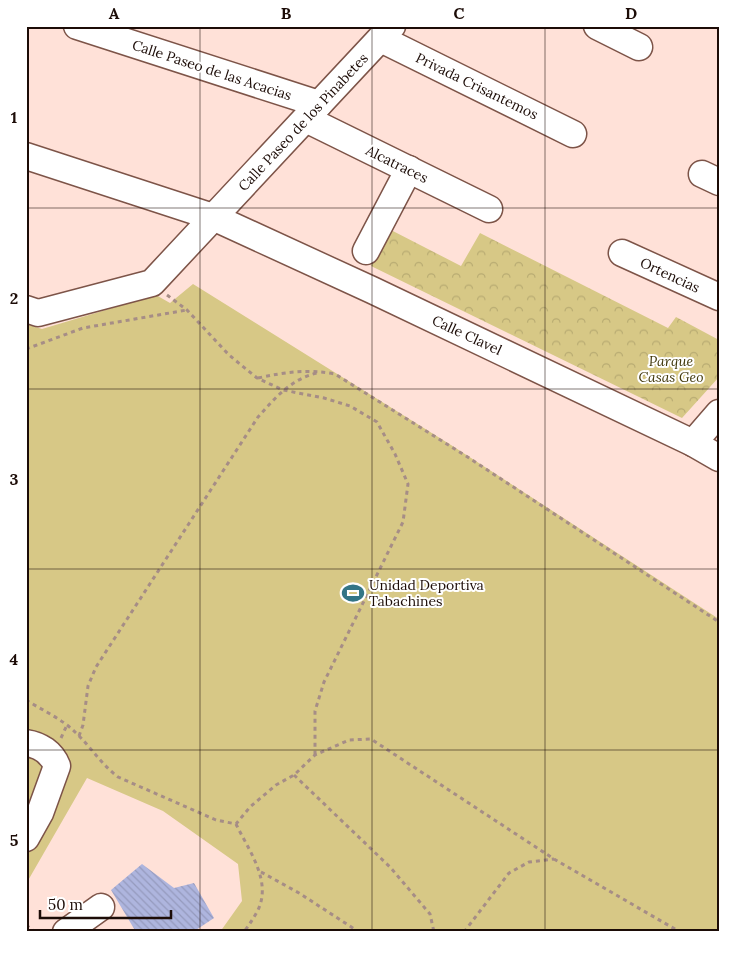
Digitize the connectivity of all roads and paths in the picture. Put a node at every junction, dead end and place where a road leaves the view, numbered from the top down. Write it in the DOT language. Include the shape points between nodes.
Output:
graph roads {
  1 [pos="77,26"];
  2 [pos="597,26"];
  3 [pos="116,32"];
  4 [pos="386,32"];
  5 [pos="638,47"];
  6 [pos="312,111"];
  7 [pos="573,134"];
  8 [pos="26,156"];
  9 [pos="409,170"];
  10 [pos="489,209"];
  11 [pos="213,217"];
  12 [pos="366,251"];
  13 [pos="622,253"];
  14 [pos="152,283"];
  15 [pos="719,297"];
  16 [pos="187,310"];
  17 [pos="30,314"];
  18 [pos="26,349"];
  19 [pos="322,372"];
  20 [pos="257,378"];
  21 [pos="283,390"];
  22 [pos="719,413"];
  23 [pos="693,443"];
  24 [pos="719,458"];
  25 [pos="719,622"];
  26 [pos="26,700"];
  27 [pos="79,736"];
  28 [pos="26,743"];
  29 [pos="315,755"];
  30 [pos="294,775"];
  31 [pos="236,824"];
  32 [pos="26,838"];
  33 [pos="554,859"];
  34 [pos="260,872"];
  35 [pos="102,907"];
  36 [pos="26,925"];
  37 [pos="35,932"];
  38 [pos="66,932"];
  39 [pos="244,932"];
  40 [pos="359,932"];
  41 [pos="434,932"];
  42 [pos="464,932"];
  43 [pos="680,932"];
  1 -- 3 [label="street, Calle Paseo de las Acacias"];
  2 -- 5 [label="street"];
  3 -- 6 [label="street, Calle Paseo de las Acacias"];
  4 -- 6 [label="street, Calle Paseo de los Pinabetes"];
  4 -- 7 [label="street, Privada Crisantemos"];
  6 -- 9 [label="street, Alcatraces"];
  6 -- 11 [label="street, Calle Paseo de los Pinabetes"];
  8 -- 11 [label="street, Calle Clavel"];
  9 -- 10 [label="street, Alcatraces"];
  9 -- 12 [label="street"];
  11 -- 14 [label="street, Calle Paseo de los Pinabetes"];
  11 -- 23 [label="street, Calle Clavel"];
  13 -- 15 [label="street, Ortencias"];
  14 -- 16 [label="path"];
  14 -- 17 [label="street"];
  16 -- 18 [label="path" via="83,328"];
  16 -- 20 [label="path" via="229,355"];
  19 -- 20 [label="path" via="288,372"];
  19 -- 21 [label="path" via="305,376"];
  19 -- 25 [label="path" via="335,374 361,389"];
  20 -- 21 [label="path"];
  21 -- 27 [label="path" via="258,417 96,667 88,686"];
  21 -- 29 [label="path" via="350,406 377,422 408,484 403,522 324,682 315,710"];
  22 -- 23 [label="street"];
  23 -- 24 [label="street, Calle Clavel"];
  26 -- 27 [label="path"];
  27 -- 31 [label="path" via="118,777 216,820"];
  28 -- 32 [label="street" via="53,755 57,766 40,813"];
  29 -- 30 [label="path"];
  29 -- 33 [label="path" via="349,740 371,739"];
  30 -- 31 [label="path" via="276,785"];
  30 -- 41 [label="path" via="390,867 430,914"];
  31 -- 34 [label="path"];
  33 -- 42 [label="path" via="528,862 509,873"];
  33 -- 43 [label="path"];
  34 -- 39 [label="path" via="263,891 258,910"];
  34 -- 40 [label="path"];
  35 -- 38 [label="street"];
  36 -- 37 [label="path"];
}
